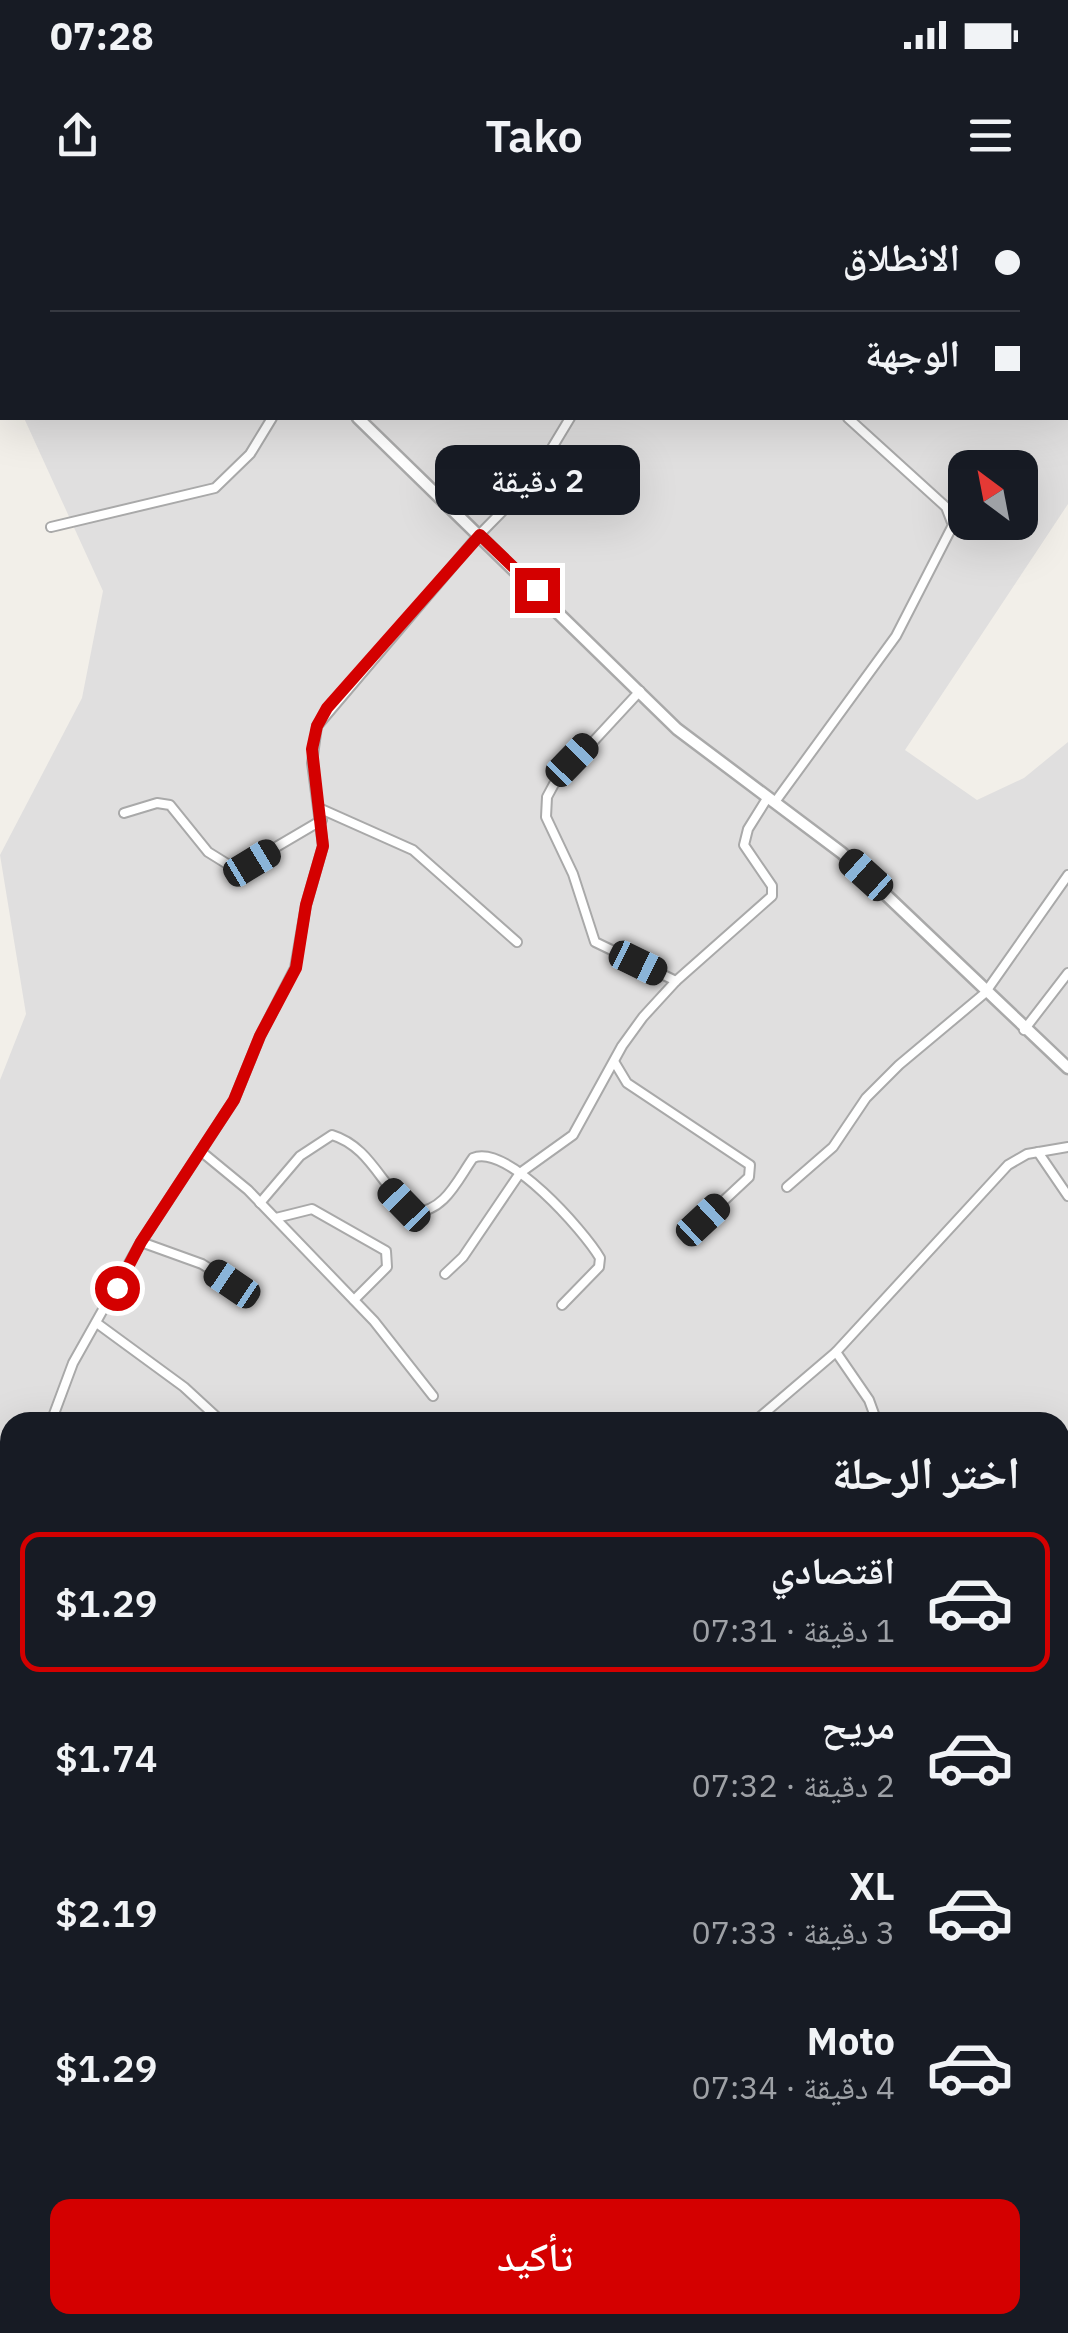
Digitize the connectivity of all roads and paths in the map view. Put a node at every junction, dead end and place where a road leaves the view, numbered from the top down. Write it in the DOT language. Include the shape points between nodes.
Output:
graph roads {
  1 [pos="271,420"];
  2 [pos="360,420"];
  3 [pos="567,420"];
  4 [pos="850,420"];
  5 [pos="51,527"];
  6 [pos="480,535"];
  7 [pos="640,691"];
  8 [pos="772,800"];
  9 [pos="321,808"];
  10 [pos="124,813"];
  11 [pos="322,820"];
  12 [pos="1068,875"];
  13 [pos="518,942"];
  14 [pos="1068,973"];
  15 [pos="676,982"];
  16 [pos="985,993"];
  17 [pos="1024,1030"];
  18 [pos="614,1062"];
  19 [pos="1068,1068"];
  20 [pos="1068,1147"];
  21 [pos="1038,1152"];
  22 [pos="203,1153"];
  23 [pos="520,1173"];
  24 [pos="787,1187"];
  25 [pos="1068,1196"];
  26 [pos="260,1203"];
  27 [pos="276,1218"];
  28 [pos="703,1220"];
  29 [pos="141,1242"];
  30 [pos="446,1274"];
  31 [pos="232,1284"];
  32 [pos="354,1300"];
  33 [pos="562,1306"];
  34 [pos="98,1324"];
  35 [pos="836,1352"];
  36 [pos="434,1396"];
  37 [pos="54,1412"];
  38 [pos="211,1412"];
  39 [pos="766,1412"];
  40 [pos="873,1412"];
  1 -- 5 [label="street" via="250,454 214,488"];
  2 -- 6 [label="street"];
  3 -- 6 [label="street" via="548,461"];
  4 -- 8 [label="street" via="946,506 953,525 913,609"];
  6 -- 7 [label="street"];
  6 -- 9 [label="street" via="327,708 317,726 312,764"];
  7 -- 8 [label="street" via="677,729"];
  7 -- 15 [label="street" via="554,784 546,816 595,942"];
  8 -- 15 [label="street" via="748,829 744,846 772,896"];
  8 -- 16 [label="street" via="891,897"];
  9 -- 11 [label="street"];
  9 -- 13 [label="street" via="413,850"];
  10 -- 11 [label="street" via="170,806 215,859 237,870"];
  11 -- 22 [label="street" via="323,846 296,968"];
  12 -- 16 [label="street"];
  14 -- 17 [label="street"];
  15 -- 18 [label="street"];
  16 -- 17 [label="street"];
  16 -- 24 [label="street" via="899,1065 866,1098 833,1147"];
  17 -- 19 [label="street"];
  18 -- 23 [label="street" via="572,1135"];
  18 -- 28 [label="street" via="627,1083 750,1165 749,1177"];
  20 -- 21 [label="street"];
  21 -- 25 [label="street"];
  21 -- 35 [label="street" via="1008,1165"];
  22 -- 26 [label="street"];
  22 -- 29 [label="street"];
  23 -- 26 [label="street" via="478,1154 442,1200 413,1212 362,1150 332,1136 300,1156"];
  23 -- 30 [label="street"];
  23 -- 33 [label="street" via="558,1206 600,1258"];
  26 -- 27 [label="street"];
  27 -- 32 [label="street"];
  27 -- 32 [label="street" via="312,1209 386,1250 387,1268"];
  29 -- 31 [label="street" via="202,1264"];
  29 -- 34 [label="street"];
  32 -- 36 [label="street"];
  34 -- 37 [label="street"];
  34 -- 38 [label="street"];
  35 -- 39 [label="street"];
  35 -- 40 [label="street"];
}
